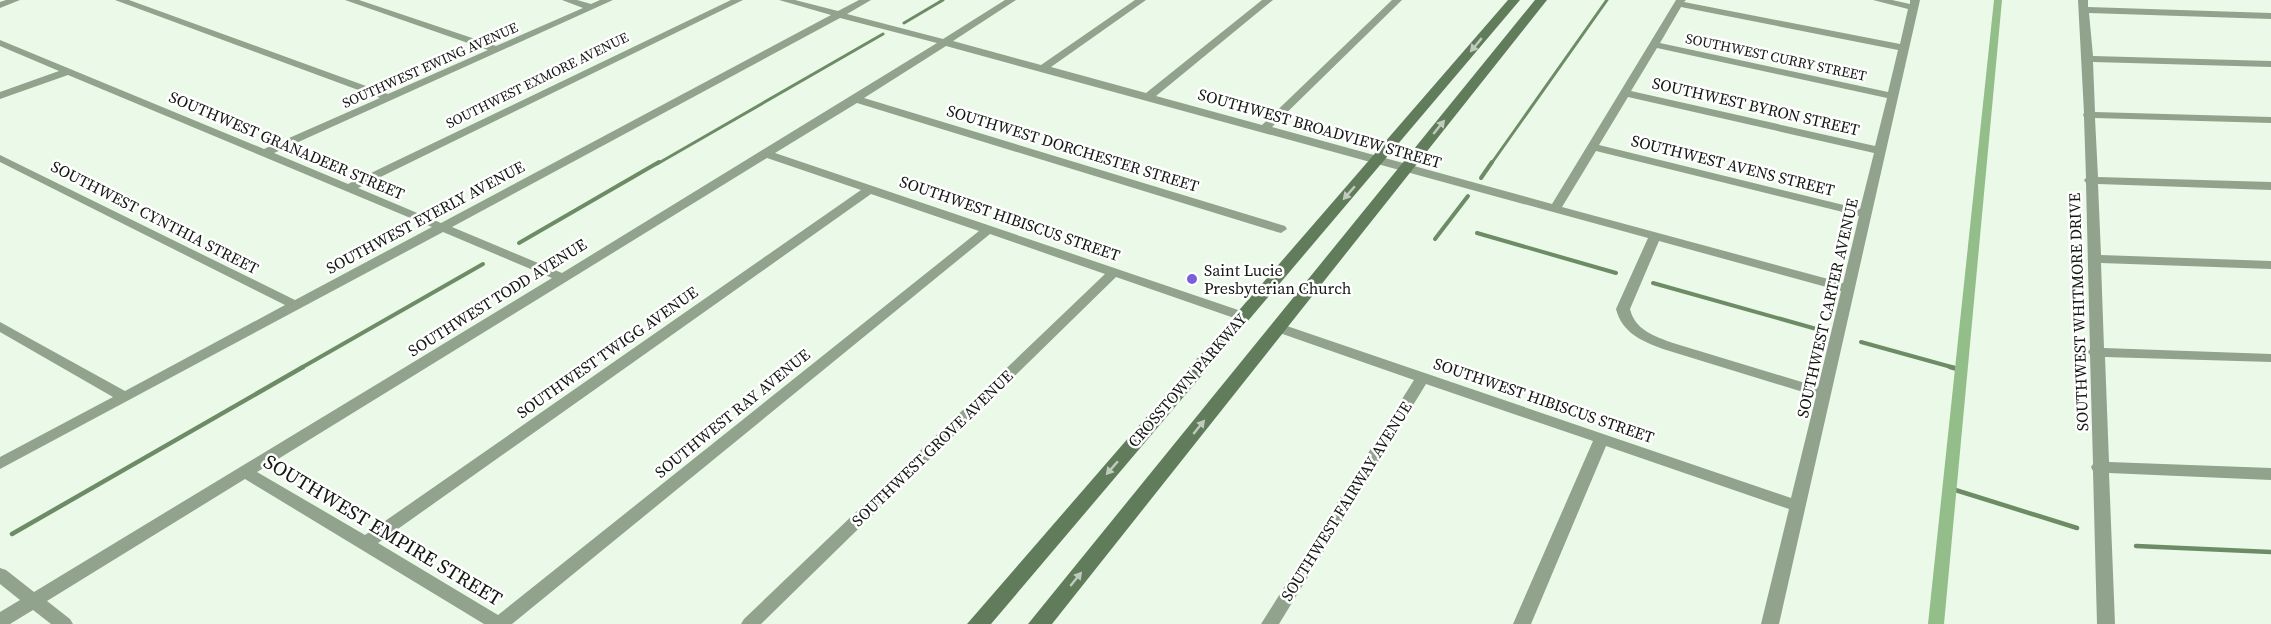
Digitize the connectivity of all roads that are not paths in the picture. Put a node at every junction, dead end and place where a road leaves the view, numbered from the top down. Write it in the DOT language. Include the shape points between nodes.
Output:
graph roads {
  1 [pos="15,0"];
  2 [pos="120,0"];
  3 [pos="350,0"];
  4 [pos="567,0"];
  5 [pos="608,0"];
  6 [pos="738,0"];
  7 [pos="784,0"];
  8 [pos="866,0"];
  9 [pos="1011,0"];
  10 [pos="1141,0"];
  11 [pos="1268,0"];
  12 [pos="1397,0"];
  13 [pos="1514,0"];
  14 [pos="1541,0"];
  15 [pos="1878,0"];
  16 [pos="1680,2"];
  17 [pos="1914,3"];
  18 [pos="0,5"];
  19 [pos="2083,5"];
  20 [pos="591,7"];
  21 [pos="840,14"];
  22 [pos="2271,16"];
  23 [pos="943,41"];
  24 [pos="2,45"];
  25 [pos="1654,45"];
  26 [pos="1903,48"];
  27 [pos="497,50"];
  28 [pos="2088,59"];
  29 [pos="2271,64"];
  30 [pos="1043,68"];
  31 [pos="69,71"];
  32 [pos="1625,93"];
  33 [pos="0,96"];
  34 [pos="1892,96"];
  35 [pos="1148,97"];
  36 [pos="389,98"];
  37 [pos="856,99"];
  38 [pos="2088,115"];
  39 [pos="2271,120"];
  40 [pos="1264,129"];
  41 [pos="1593,147"];
  42 [pos="1881,151"];
  43 [pos="263,154"];
  44 [pos="765,154"];
  45 [pos="0,158"];
  46 [pos="1376,161"];
  47 [pos="1405,169"];
  48 [pos="2090,180"];
  49 [pos="2271,186"];
  50 [pos="349,188"];
  51 [pos="870,189"];
  52 [pos="1556,210"];
  53 [pos="1865,214"];
  54 [pos="442,228"];
  55 [pos="1281,229"];
  56 [pos="988,230"];
  57 [pos="1655,237"];
  58 [pos="2093,259"];
  59 [pos="2271,265"];
  60 [pos="1114,272"];
  61 [pos="561,277"];
  62 [pos="1848,289"];
  63 [pos="295,305"];
  64 [pos="1242,316"];
  65 [pos="0,326"];
  66 [pos="1279,328"];
  67 [pos="2095,352"];
  68 [pos="2271,358"];
  69 [pos="1423,377"];
  70 [pos="1824,394"];
  71 [pos="124,398"];
  72 [pos="1601,440"];
  73 [pos="0,464"];
  74 [pos="2099,467"];
  75 [pos="246,472"];
  76 [pos="2271,474"];
  77 [pos="1797,506"];
  78 [pos="365,544"];
  79 [pos="0,574"];
  80 [pos="34,600"];
  81 [pos="0,621"];
  82 [pos="64,624"];
  83 [pos="499,624"];
  84 [pos="750,624"];
  85 [pos="978,624"];
  86 [pos="1040,624"];
  87 [pos="1270,624"];
  88 [pos="1522,624"];
  89 [pos="1770,624"];
  90 [pos="2106,624"];
  1 -- 18 [label="street"];
  2 -- 36 [label="street"];
  3 -- 27 [label="street"];
  4 -- 20 [label="street"];
  5 -- 20 [label="street, SOUTHWEST EWING AVENUE"];
  6 -- 50 [label="street, SOUTHWEST EXMORE AVENUE"];
  7 -- 21 [label="street, SOUTHWEST BROADVIEW STREET"];
  8 -- 21 [label="street, SOUTHWEST EYERLY AVENUE"];
  9 -- 23 [label="street, SOUTHWEST TODD AVENUE"];
  10 -- 30 [label="street"];
  11 -- 35 [label="street"];
  12 -- 40 [label="street"];
  13 -- 46 [label="main road, CROSSTOWN PARKWAY, one-way"];
  47 -- 14 [label="main road, one-way"];
  15 -- 17 [label="street"];
  16 -- 25 [label="street"];
  16 -- 26 [label="street"];
  17 -- 26 [label="street, SOUTHWEST CARTER AVENUE"];
  19 -- 22 [label="street"];
  19 -- 28 [label="street, SOUTHWEST WHITMORE DRIVE"];
  20 -- 27 [label="street, SOUTHWEST EWING AVENUE"];
  21 -- 23 [label="street, SOUTHWEST BROADVIEW STREET"];
  21 -- 54 [label="street, SOUTHWEST EYERLY AVENUE"];
  23 -- 30 [label="street, SOUTHWEST BROADVIEW STREET"];
  23 -- 37 [label="street, SOUTHWEST TODD AVENUE"];
  24 -- 31 [label="street, SOUTHWEST GRANADEER STREET"];
  25 -- 32 [label="street"];
  25 -- 34 [label="street, SOUTHWEST CURRY STREET"];
  26 -- 34 [label="street, SOUTHWEST CARTER AVENUE"];
  27 -- 36 [label="street, SOUTHWEST EWING AVENUE"];
  28 -- 29 [label="street"];
  28 -- 38 [label="street, SOUTHWEST WHITMORE DRIVE"];
  30 -- 35 [label="street, SOUTHWEST BROADVIEW STREET"];
  31 -- 33 [label="street"];
  31 -- 43 [label="street, SOUTHWEST GRANADEER STREET"];
  32 -- 41 [label="street"];
  32 -- 42 [label="street, SOUTHWEST BYRON STREET"];
  34 -- 42 [label="street, SOUTHWEST CARTER AVENUE"];
  35 -- 40 [label="street, SOUTHWEST BROADVIEW STREET"];
  36 -- 43 [label="street, SOUTHWEST EWING AVENUE"];
  37 -- 44 [label="street, SOUTHWEST TODD AVENUE"];
  37 -- 55 [label="street, SOUTHWEST DORCHESTER STREET"];
  38 -- 39 [label="street"];
  38 -- 48 [label="street, SOUTHWEST WHITMORE DRIVE"];
  40 -- 46 [label="street, SOUTHWEST BROADVIEW STREET"];
  41 -- 52 [label="street"];
  41 -- 53 [label="street, SOUTHWEST AVENS STREET"];
  42 -- 53 [label="street, SOUTHWEST CARTER AVENUE"];
  43 -- 50 [label="street, SOUTHWEST GRANADEER STREET"];
  44 -- 51 [label="street, SOUTHWEST HIBISCUS STREET"];
  44 -- 61 [label="street, SOUTHWEST TODD AVENUE"];
  45 -- 63 [label="street, SOUTHWEST CYNTHIA STREET"];
  46 -- 47 [label="street, SOUTHWEST BROADVIEW STREET"];
  46 -- 64 [label="main road, CROSSTOWN PARKWAY, one-way"];
  47 -- 52 [label="street, SOUTHWEST BROADVIEW STREET"];
  47 -- 66 [label="main road"];
  48 -- 49 [label="street"];
  48 -- 58 [label="street, SOUTHWEST WHITMORE DRIVE"];
  50 -- 54 [label="street, SOUTHWEST GRANADEER STREET"];
  51 -- 56 [label="street, SOUTHWEST HIBISCUS STREET"];
  51 -- 78 [label="street, SOUTHWEST TWIGG AVENUE"];
  52 -- 57 [label="street, SOUTHWEST BROADVIEW STREET"];
  53 -- 62 [label="street, SOUTHWEST CARTER AVENUE"];
  54 -- 61 [label="street, SOUTHWEST GRANADEER STREET"];
  54 -- 63 [label="street, SOUTHWEST EYERLY AVENUE"];
  56 -- 60 [label="street, SOUTHWEST HIBISCUS STREET"];
  56 -- 83 [label="street, SOUTHWEST RAY AVENUE"];
  57 -- 62 [label="street, SOUTHWEST BROADVIEW STREET"];
  57 -- 70 [label="street" via="1623,309 1624,318 1633,328 1668,346"];
  58 -- 59 [label="street"];
  58 -- 67 [label="street, SOUTHWEST WHITMORE DRIVE"];
  60 -- 64 [label="street, SOUTHWEST HIBISCUS STREET"];
  60 -- 84 [label="street, SOUTHWEST GROVE AVENUE"];
  61 -- 75 [label="street, SOUTHWEST TODD AVENUE"];
  62 -- 70 [label="street, SOUTHWEST CARTER AVENUE"];
  63 -- 71 [label="street, SOUTHWEST EYERLY AVENUE"];
  64 -- 85 [label="main road, CROSSTOWN PARKWAY, one-way"];
  65 -- 71 [label="street"];
  66 -- 69 [label="street, SOUTHWEST HIBISCUS STREET"];
  86 -- 66 [label="main road, one-way"];
  67 -- 68 [label="street"];
  67 -- 74 [label="street, SOUTHWEST WHITMORE DRIVE"];
  69 -- 72 [label="street, SOUTHWEST HIBISCUS STREET"];
  69 -- 87 [label="street, SOUTHWEST FAIRWAY AVENUE"];
  70 -- 77 [label="street, SOUTHWEST CARTER AVENUE"];
  71 -- 73 [label="street, SOUTHWEST EYERLY AVENUE"];
  72 -- 77 [label="street, SOUTHWEST HIBISCUS STREET"];
  72 -- 88 [label="street"];
  74 -- 76 [label="street"];
  74 -- 90 [label="street, SOUTHWEST WHITMORE DRIVE"];
  75 -- 78 [label="street, SOUTHWEST EMPIRE STREET"];
  75 -- 80 [label="street, SOUTHWEST TODD AVENUE"];
  77 -- 89 [label="street, SOUTHWEST CARTER AVENUE"];
  78 -- 83 [label="street, SOUTHWEST EMPIRE STREET"];
  79 -- 80 [label="street"];
  80 -- 81 [label="street, SOUTHWEST TODD AVENUE"];
  80 -- 82 [label="street"];
}
